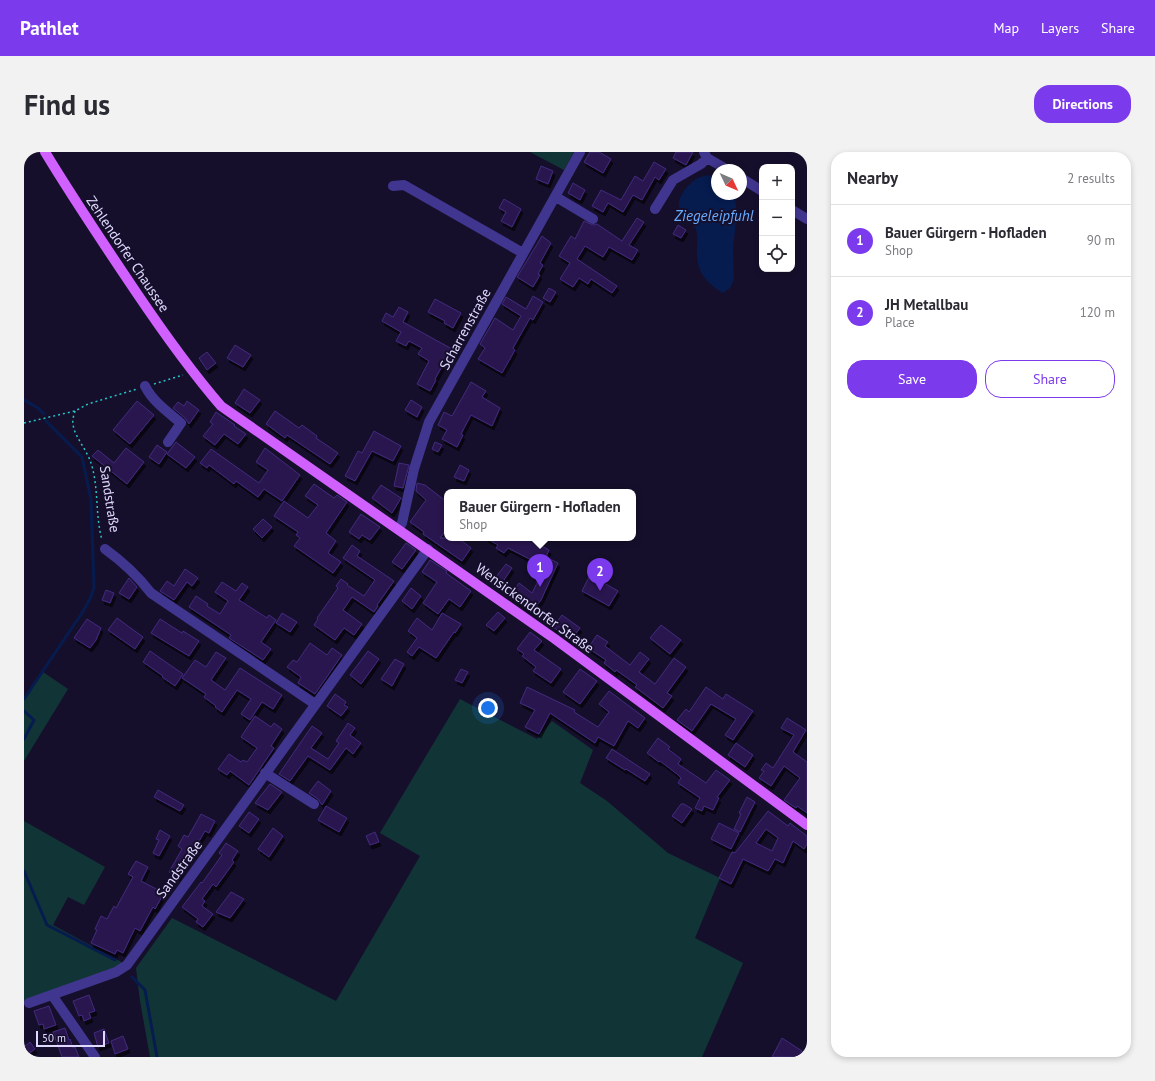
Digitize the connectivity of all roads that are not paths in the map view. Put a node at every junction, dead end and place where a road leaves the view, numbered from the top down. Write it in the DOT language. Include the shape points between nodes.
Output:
graph roads {
  1 [pos="45,152"];
  2 [pos="580,152"];
  3 [pos="706,155"];
  4 [pos="719,164"];
  5 [pos="747,182"];
  6 [pos="393,186"];
  7 [pos="759,189"];
  8 [pos="556,197"];
  9 [pos="655,209"];
  10 [pos="795,212"];
  11 [pos="593,219"];
  12 [pos="807,219"];
  13 [pos="523,253"];
  14 [pos="188,372"];
  15 [pos="145,386"];
  16 [pos="168,442"];
  17 [pos="398,529"];
  18 [pos="105,549"];
  19 [pos="428,550"];
  20 [pos="315,704"];
  21 [pos="265,773"];
  22 [pos="314,804"];
  23 [pos="807,826"];
  24 [pos="52,995"];
  25 [pos="29,1003"];
  26 [pos="95,1057"];
  1 -- 14 [label="main road, Zehlendorfer Chaussee"];
  2 -- 8 [label="street, Scharrenstraße"];
  3 -- 4 [label="street"];
  3 -- 9 [label="street" via="701,164 673,180"];
  5 -- 7 [label="street"];
  6 -- 13 [label="street" via="404,185"];
  8 -- 11 [label="street"];
  8 -- 13 [label="street, Scharrenstraße"];
  10 -- 12 [label="street"];
  13 -- 17 [label="street, Scharrenstraße" via="429,422 414,469 402,524"];
  14 -- 17 [label="main road, Wensickendorfer Straße" via="221,406"];
  15 -- 16 [label="street" via="150,395 181,423"];
  17 -- 19 [label="main road, Wensickendorfer Straße"];
  18 -- 20 [label="street, Sandstraße" via="138,576 151,593"];
  19 -- 20 [label="street, Sandstraße"];
  19 -- 23 [label="main road, Wensickendorfer Straße" via="555,639"];
  20 -- 21 [label="street, Sandstraße"];
  21 -- 22 [label="street"];
  21 -- 24 [label="street, Sandstraße" via="127,965 116,972"];
  24 -- 25 [label="street, Sandstraße"];
  24 -- 26 [label="street"];
}
